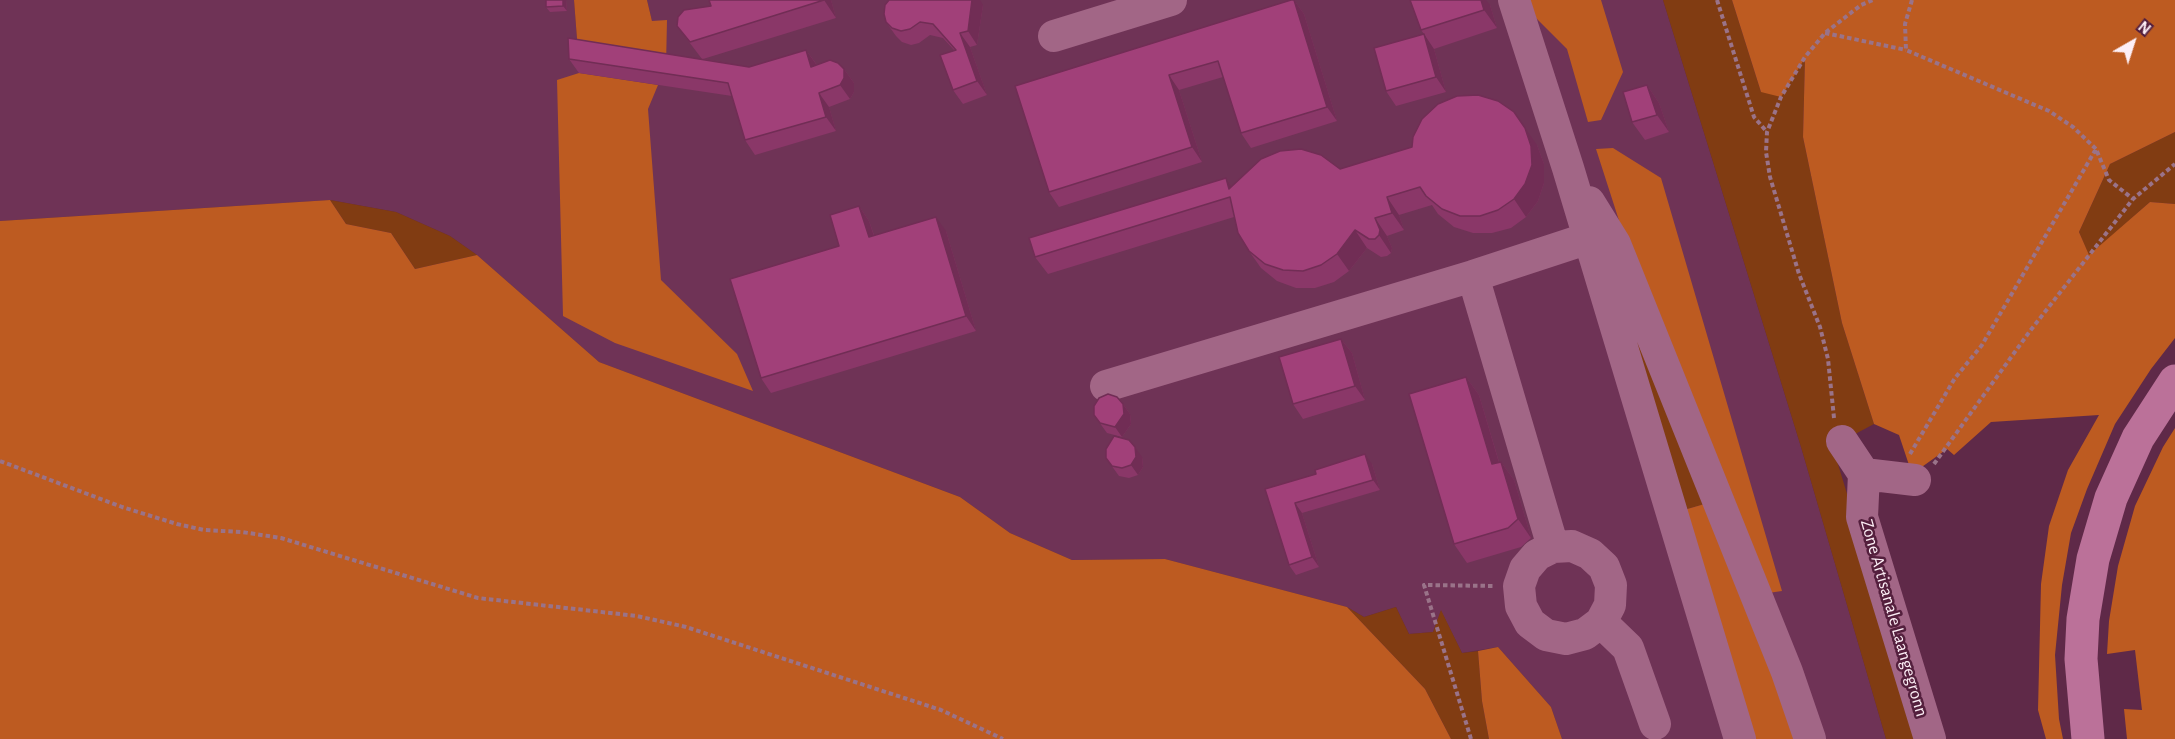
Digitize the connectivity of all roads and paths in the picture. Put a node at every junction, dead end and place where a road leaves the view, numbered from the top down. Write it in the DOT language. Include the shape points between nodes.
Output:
graph roads {
  1 [pos="1171,0"];
  2 [pos="1514,0"];
  3 [pos="1717,0"];
  4 [pos="1873,0"];
  5 [pos="1912,0"];
  6 [pos="1825,33"];
  7 [pos="1054,36"];
  8 [pos="1906,50"];
  9 [pos="1767,132"];
  10 [pos="2096,149"];
  11 [pos="2175,164"];
  12 [pos="1568,168"];
  13 [pos="2133,200"];
  14 [pos="1589,238"];
  15 [pos="1473,276"];
  16 [pos="2175,381"];
  17 [pos="1106,386"];
  18 [pos="1842,441"];
  19 [pos="0,461"];
  20 [pos="1864,474"];
  21 [pos="1906,479"];
  22 [pos="1553,547"];
  23 [pos="1519,586"];
  24 [pos="1601,622"];
  25 [pos="1655,724"];
  26 [pos="1004,739"];
  27 [pos="1471,739"];
  28 [pos="1740,739"];
  29 [pos="1810,739"];
  30 [pos="1930,739"];
  31 [pos="2088,739"];
  1 -- 7 [label="lane"];
  2 -- 12 [label="lane"];
  3 -- 9 [label="path" via="1754,117"];
  4 -- 6 [label="path"];
  5 -- 8 [label="path" via="1905,24"];
  6 -- 8 [label="path"];
  6 -- 9 [label="path" via="1781,97"];
  8 -- 10 [label="path" via="2049,111"];
  9 -- 18 [label="path" via="1770,177 1799,274 1820,327 1828,359 1834,421"];
  10 -- 13 [label="path" via="2109,180"];
  10 -- 21 [label="path" via="1982,345 1955,378"];
  11 -- 13 [label="path"];
  12 -- 14 [label="lane"];
  12 -- 29 [label="lane" via="1615,244 1787,672"];
  13 -- 21 [label="path" via="2030,331 1934,465"];
  14 -- 15 [label="lane"];
  14 -- 28 [label="lane"];
  15 -- 17 [label="lane"];
  15 -- 22 [label="lane"];
  16 -- 31 [label="main road" via="2138,438 2111,498 2092,559 2081,659"];
  18 -- 20 [label="lane"];
  19 -- 26 [label="path" via="177,524 281,538 478,598 637,616 686,627 941,710"];
  20 -- 21 [label="lane"];
  20 -- 30 [label="lane, Zone Artisanale Laangegronn" via="1863,517"];
  22 -- 23 [label="lane" via="1537,555 1525,569"];
  22 -- 24 [label="lane" via="1572,546 1590,554 1604,567 1611,585 1610,605"];
  23 -- 24 [label="lane" via="1521,606 1530,623 1546,635 1566,639 1585,634"];
  23 -- 27 [label="path" via="1424,585"];
  24 -- 25 [label="lane" via="1628,648"];
}
